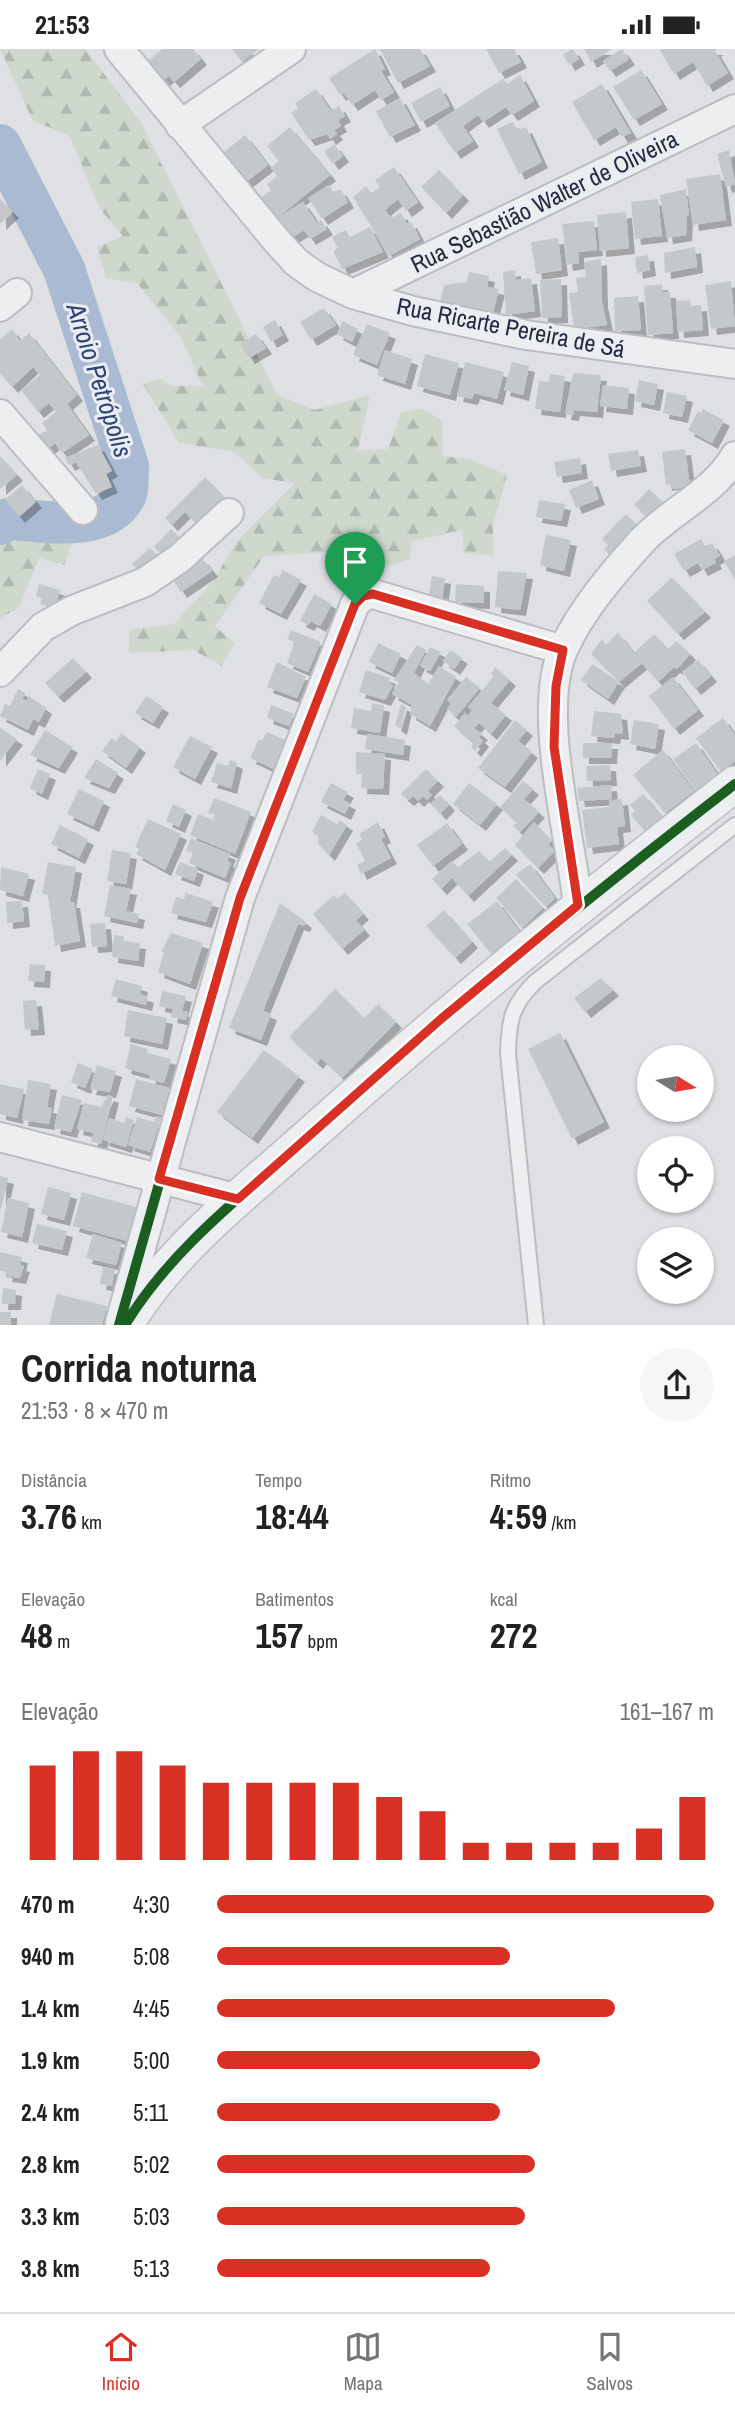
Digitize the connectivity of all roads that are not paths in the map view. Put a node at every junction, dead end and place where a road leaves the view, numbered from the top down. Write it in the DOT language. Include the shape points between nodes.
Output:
graph roads {
  1 [pos="119,49"];
  2 [pos="291,49"];
  3 [pos="735,109"];
  4 [pos="180,125"];
  5 [pos="353,294"];
  6 [pos="729,370"];
  7 [pos="0,414"];
  8 [pos="735,456"];
  9 [pos="83,510"];
  10 [pos="229,513"];
  11 [pos="563,650"];
  12 [pos="0,672"];
  13 [pos="735,784"];
  14 [pos="735,825"];
  15 [pos="578,905"];
  16 [pos="0,1137"];
  17 [pos="159,1179"];
  18 [pos="238,1199"];
  19 [pos="119,1325"];
  20 [pos="125,1325"];
  21 [pos="536,1325"];
  1 -- 4 [label="street, Rua Ricarte Pereira de Sá"];
  2 -- 4 [label="street"];
  3 -- 5 [label="street, Rua Sebastião Walter de Oliveira"];
  4 -- 5 [label="street, Rua Ricarte Pereira de Sá" via="296,262"];
  5 -- 6 [label="street, Rua Ricarte Pereira de Sá" via="464,324"];
  7 -- 9 [label="street"];
  8 -- 11 [label="street" via="716,481 644,540 595,599"];
  10 -- 12 [label="street" via="180,558 145,582 43,627"];
  11 -- 15 [label="street" via="556,686 554,747"];
  11 -- 17 [label="street" via="373,594 355,604 252,862"];
  13 -- 15 [label="street"];
  14 -- 21 [label="lane" via="517,999 508,1024 508,1054"];
  15 -- 18 [label="street"];
  16 -- 17 [label="street"];
  17 -- 18 [label="street"];
  17 -- 19 [label="street"];
  18 -- 20 [label="street" via="157,1278"];
}
